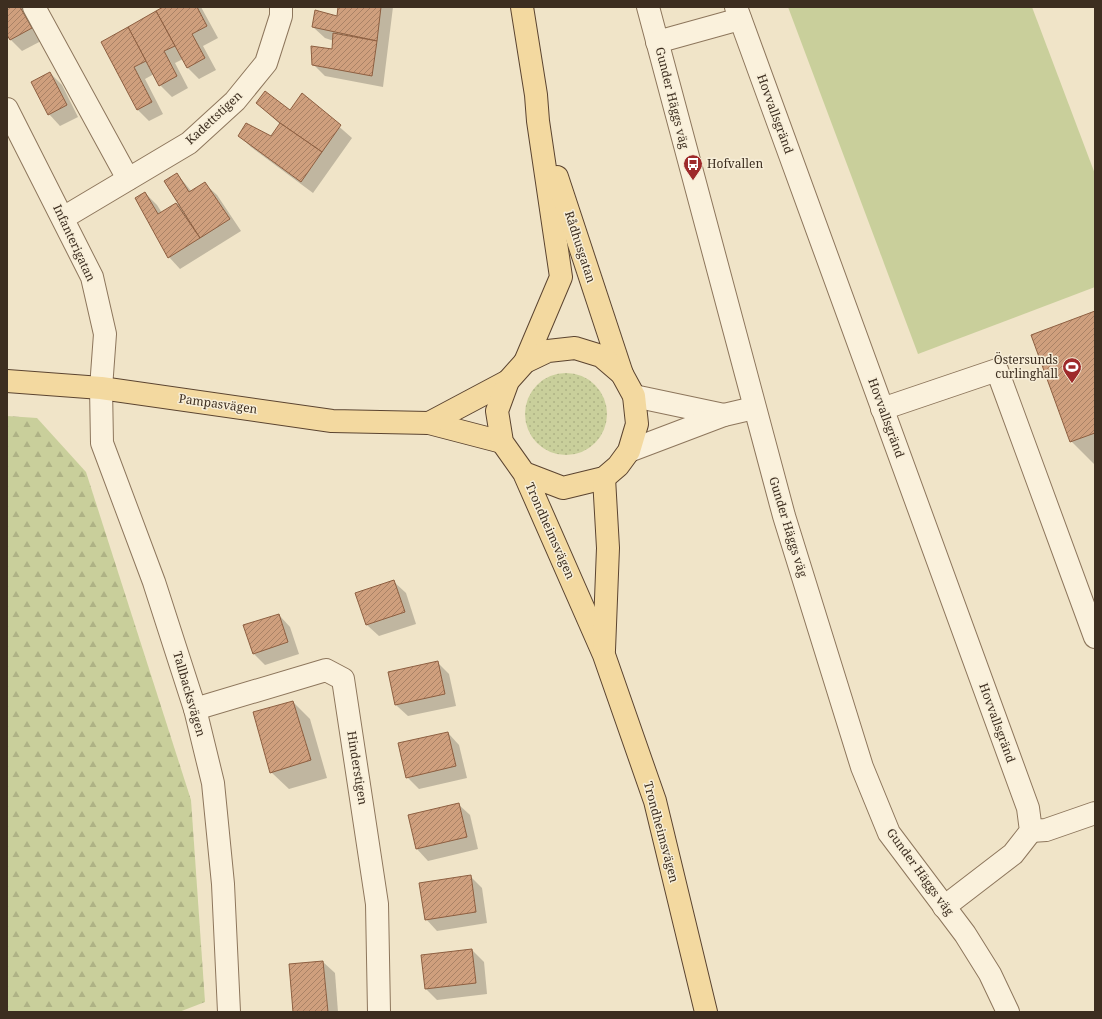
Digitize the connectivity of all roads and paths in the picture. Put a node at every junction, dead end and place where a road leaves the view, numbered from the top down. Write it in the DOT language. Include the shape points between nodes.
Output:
graph roads {
  1 [pos="34,7"];
  2 [pos="281,7"];
  3 [pos="522,7"];
  4 [pos="648,7"];
  5 [pos="738,13"];
  6 [pos="658,42"];
  7 [pos="7,109"];
  8 [pos="538,121"];
  9 [pos="128,179"];
  10 [pos="63,218"];
  11 [pos="525,362"];
  12 [pos="622,374"];
  13 [pos="7,381"];
  14 [pos="508,381"];
  15 [pos="101,388"];
  16 [pos="634,396"];
  17 [pos="754,408"];
  18 [pos="882,409"];
  19 [pos="724,415"];
  20 [pos="429,423"];
  21 [pos="502,442"];
  22 [pos="629,451"];
  23 [pos="524,473"];
  24 [pos="604,478"];
  25 [pos="1095,637"];
  26 [pos="604,655"];
  27 [pos="195,708"];
  28 [pos="1095,813"];
  29 [pos="1031,831"];
  30 [pos="944,907"];
  31 [pos="229,1012"];
  32 [pos="379,1012"];
  33 [pos="706,1012"];
  34 [pos="1008,1012"];
  1 -- 9 [label="street"];
  2 -- 9 [label="street, Kadettstigen" via="281,16 266,63 235,101 189,143"];
  3 -- 8 [label="main road, Rådhusgatan"];
  4 -- 6 [label="street, Gunder Häggs väg"];
  5 -- 6 [label="street"];
  5 -- 18 [label="street, Hovvallsgränd"];
  6 -- 17 [label="street, Gunder Häggs väg"];
  7 -- 10 [label="street, Infanterigatan"];
  8 -- 11 [label="main road, Rådhusgatan" via="561,277"];
  8 -- 12 [label="main road, Rådhusgatan"];
  9 -- 10 [label="street, Kadettstigen"];
  10 -- 15 [label="street, Infanterigatan" via="92,276 105,334"];
  11 -- 12 [label="main road" via="548,350 575,348 601,356"];
  11 -- 14 [label="main road"];
  12 -- 16 [label="main road"];
  13 -- 15 [label="main road, Pampasvägen"];
  14 -- 20 [label="main road, Pampasvägen"];
  14 -- 21 [label="main road" via="497,411"];
  15 -- 20 [label="main road, Pampasvägen" via="332,421"];
  15 -- 27 [label="street, Tallbacksvägen" via="102,443 154,582"];
  16 -- 19 [label="street"];
  16 -- 22 [label="main road" via="637,424"];
  17 -- 19 [label="street"];
  17 -- 30 [label="street, Gunder Häggs väg" via="784,516 862,766 889,833"];
  18 -- 25 [label="street" via="997,370"];
  18 -- 29 [label="street, Hovvallsgränd" via="1028,808"];
  19 -- 22 [label="street"];
  20 -- 21 [label="main road, Pampasvägen"];
  21 -- 23 [label="main road"];
  22 -- 24 [label="main road" via="618,466"];
  23 -- 24 [label="main road" via="563,488"];
  23 -- 26 [label="main road, Trondheimsvägen"];
  24 -- 26 [label="main road, Trondheimsvägen" via="608,548"];
  26 -- 33 [label="main road, Trondheimsvägen" via="656,801"];
  27 -- 31 [label="street, Tallbacksvägen" via="213,791 223,884"];
  27 -- 32 [label="street, Hinderstigen" via="326,670 344,679 377,904"];
  28 -- 29 [label="street" via="1046,830"];
  29 -- 30 [label="street" via="1013,854"];
  30 -- 34 [label="street, Gunder Häggs väg" via="965,934 990,974"];
}
